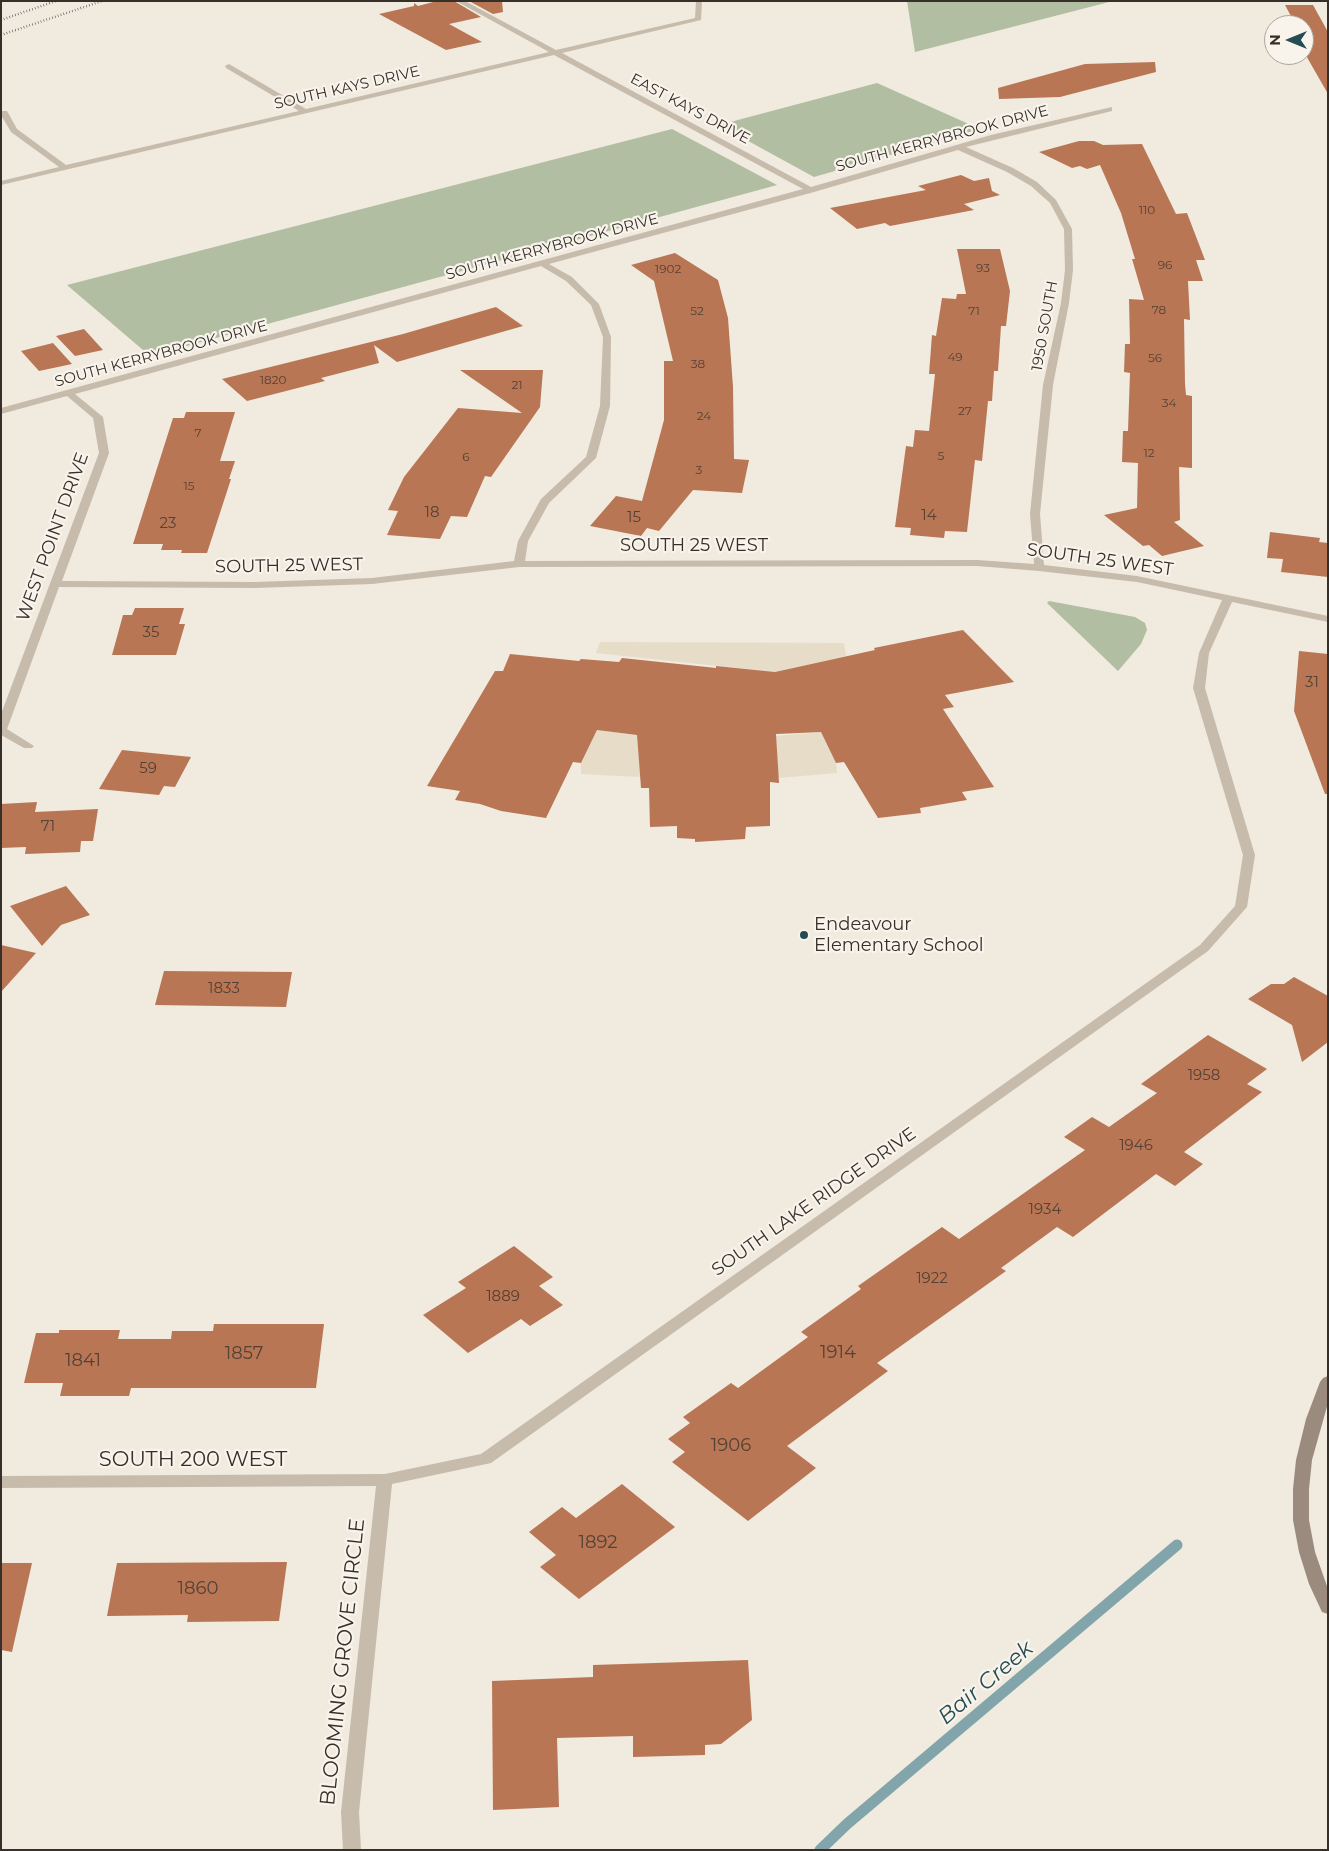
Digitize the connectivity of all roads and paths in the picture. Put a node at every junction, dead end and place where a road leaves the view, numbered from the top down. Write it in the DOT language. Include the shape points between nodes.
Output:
graph roads {
  1 [pos="459,1"];
  2 [pos="699,1"];
  3 [pos="557,52"];
  4 [pos="229,66"];
  5 [pos="1109,109"];
  6 [pos="306,112"];
  7 [pos="4,113"];
  8 [pos="959,147"];
  9 [pos="65,168"];
  10 [pos="1,183"];
  11 [pos="811,190"];
  12 [pos="544,264"];
  13 [pos="69,393"];
  14 [pos="1,411"];
  15 [pos="519,564"];
  16 [pos="1039,568"];
  17 [pos="56,584"];
  18 [pos="1228,599"];
  19 [pos="1328,619"];
  20 [pos="6,706"];
  21 [pos="28,746"];
  22 [pos="1328,1382"];
  23 [pos="385,1480"];
  24 [pos="1,1482"];
  25 [pos="1328,1607"];
  26 [pos="352,1850"];
  1 -- 3 [label="street, EAST KAYS DRIVE"];
  2 -- 3 [label="street, SOUTH KAYS DRIVE" via="700,19"];
  3 -- 6 [label="street, SOUTH KAYS DRIVE"];
  3 -- 11 [label="street, EAST KAYS DRIVE"];
  4 -- 6 [label="street"];
  5 -- 8 [label="street, SOUTH KERRYBROOK DRIVE"];
  6 -- 9 [label="street, SOUTH KAYS DRIVE"];
  7 -- 9 [label="street" via="14,130"];
  8 -- 11 [label="street, SOUTH KERRYBROOK DRIVE"];
  8 -- 16 [label="street, 1950 SOUTH" via="1034,184 1053,202 1068,229 1069,270 1048,385 1035,514"];
  9 -- 10 [label="street, SOUTH KAYS DRIVE"];
  11 -- 12 [label="street, SOUTH KERRYBROOK DRIVE"];
  12 -- 13 [label="street, SOUTH KERRYBROOK DRIVE"];
  12 -- 15 [label="street" via="569,279 595,304 607,336 605,406 591,458 545,502 523,541"];
  13 -- 14 [label="street, SOUTH KERRYBROOK DRIVE"];
  13 -- 17 [label="street, WEST POINT DRIVE" via="98,417 104,453"];
  15 -- 16 [label="street, SOUTH 25 WEST" via="977,563"];
  15 -- 17 [label="street, SOUTH 25 WEST" via="372,581 255,585"];
  16 -- 18 [label="street, SOUTH 25 WEST" via="1137,579"];
  17 -- 20 [label="street, WEST POINT DRIVE"];
  18 -- 19 [label="street, SOUTH 25 WEST"];
  18 -- 23 [label="street, SOUTH LAKE RIDGE DRIVE" via="1204,653 1200,688 1249,855 1241,907 1204,948 486,1458"];
  20 -- 21 [label="street, WEST POINT DRIVE" via="1,730"];
  22 -- 25 [label="street" via="1314,1419 1300,1489 1307,1552"];
  23 -- 24 [label="street, SOUTH 200 WEST"];
  23 -- 26 [label="street, BLOOMING GROVE CIRCLE" via="350,1812"];
}
